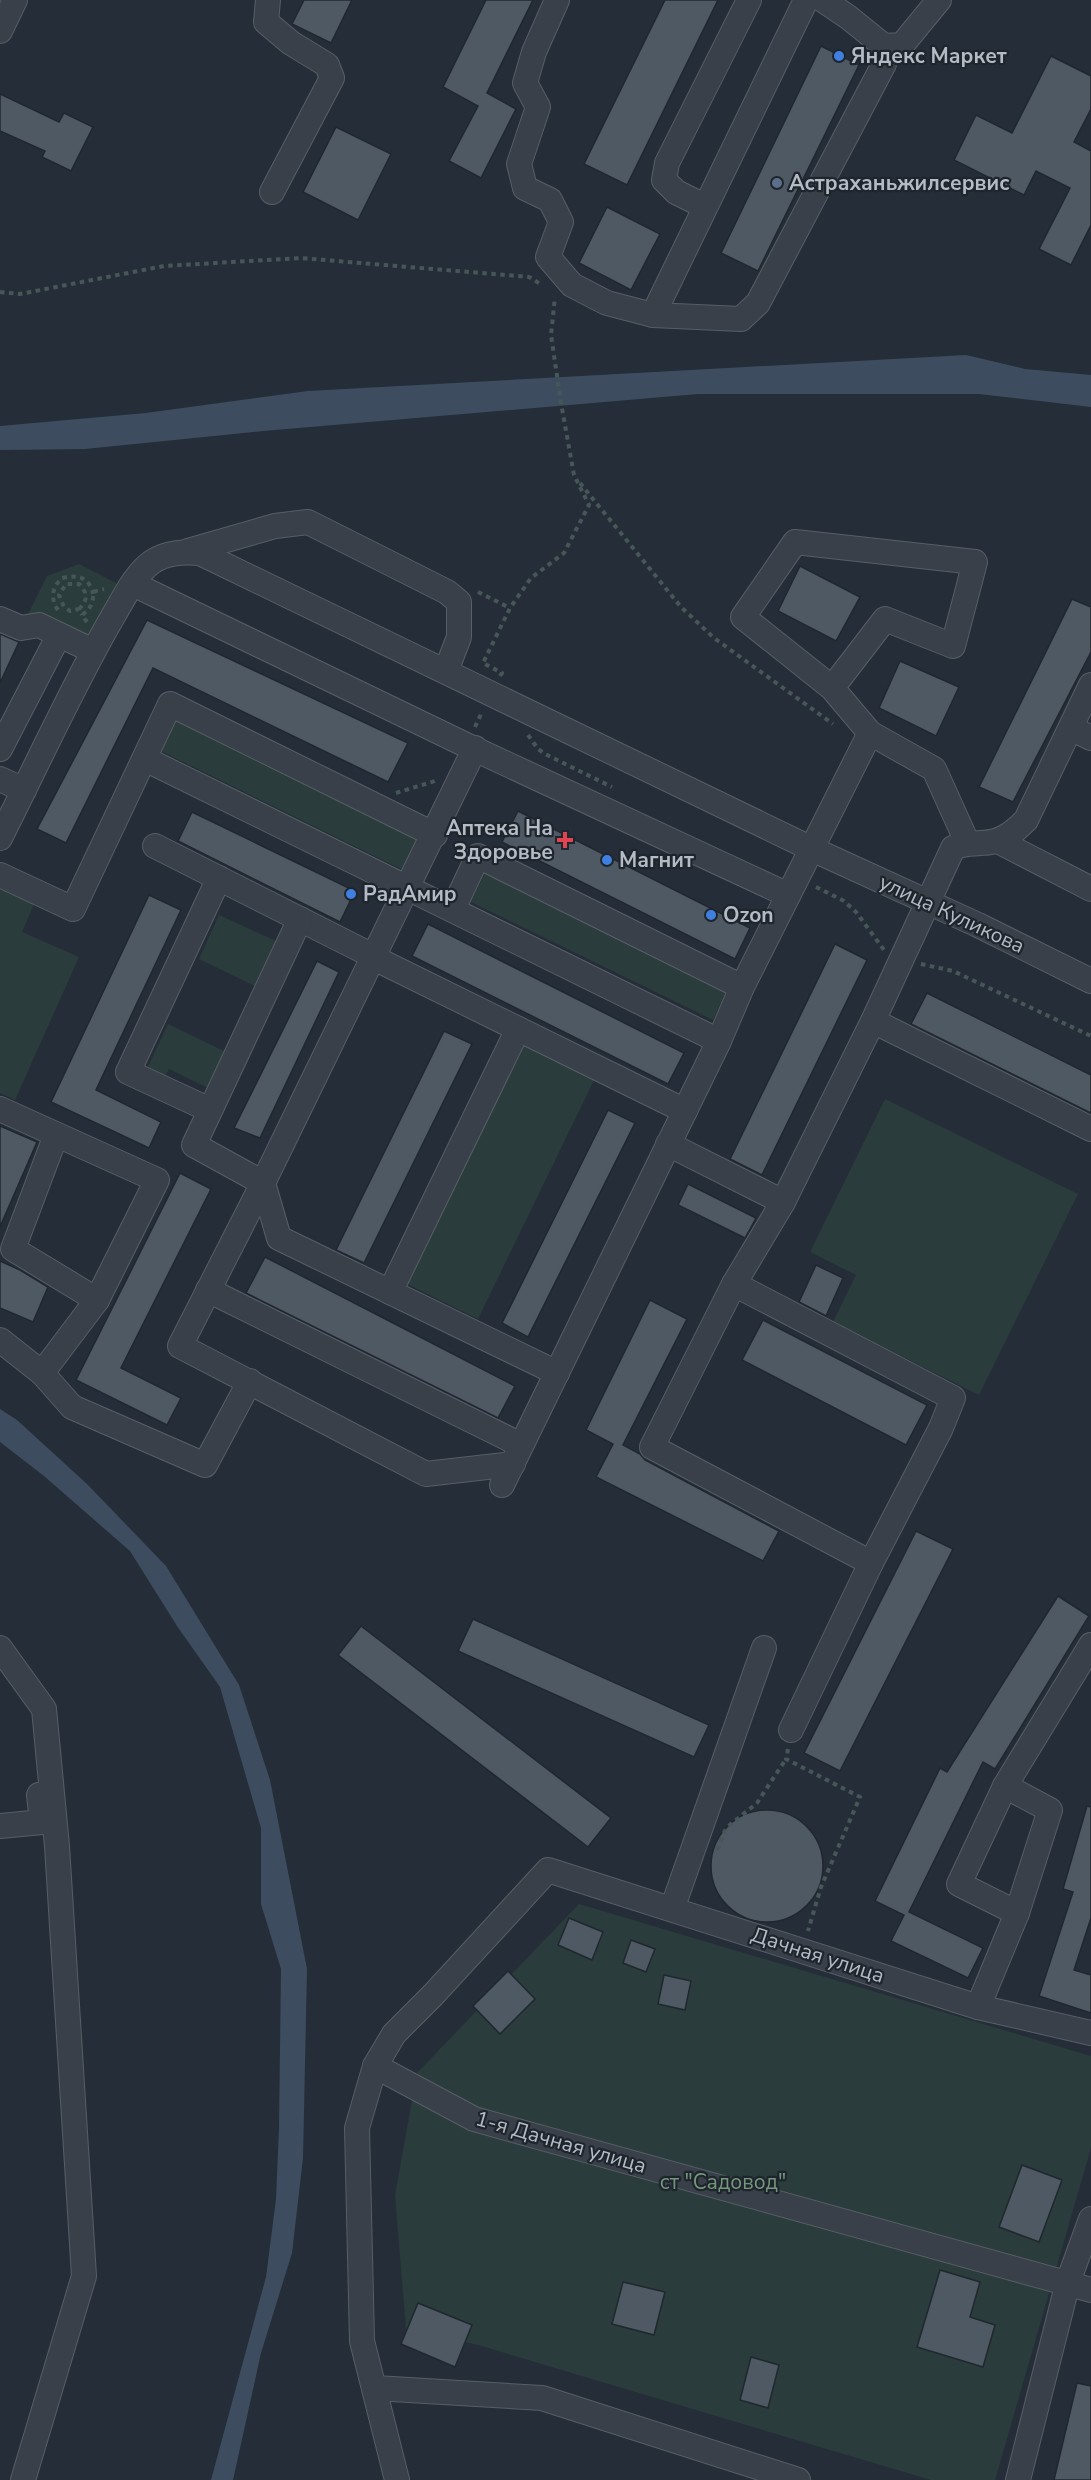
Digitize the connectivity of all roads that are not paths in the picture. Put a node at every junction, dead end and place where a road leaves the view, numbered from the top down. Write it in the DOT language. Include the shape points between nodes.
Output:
graph roads {
  1 [pos="15,0"];
  2 [pos="268,0"];
  3 [pos="557,0"];
  4 [pos="749,0"];
  5 [pos="806,0"];
  6 [pos="823,0"];
  7 [pos="939,0"];
  8 [pos="0,31"];
  9 [pos="884,46"];
  10 [pos="272,192"];
  11 [pos="704,206"];
  12 [pos="653,315"];
  13 [pos="186,552"];
  14 [pos="122,585"];
  15 [pos="0,619"];
  16 [pos="59,635"];
  17 [pos="93,651"];
  18 [pos="446,671"];
  19 [pos="1091,685"];
  20 [pos="832,688"];
  21 [pos="870,733"];
  22 [pos="1081,733"];
  23 [pos="471,747"];
  24 [pos="0,749"];
  25 [pos="145,759"];
  26 [pos="0,779"];
  27 [pos="24,790"];
  28 [pos="435,835"];
  29 [pos="0,838"];
  30 [pos="998,841"];
  31 [pos="967,842"];
  32 [pos="155,846"];
  33 [pos="812,849"];
  34 [pos="0,875"];
  35 [pos="219,878"];
  36 [pos="409,888"];
  37 [pos="1091,888"];
  38 [pos="788,895"];
  39 [pos="928,903"];
  40 [pos="453,909"];
  41 [pos="300,919"];
  42 [pos="374,957"];
  43 [pos="1091,981"];
  44 [pos="742,987"];
  45 [pos="873,1021"];
  46 [pos="518,1029"];
  47 [pos="719,1041"];
  48 [pos="0,1109"];
  49 [pos="210,1110"];
  50 [pos="685,1111"];
  51 [pos="1091,1129"];
  52 [pos="56,1135"];
  53 [pos="669,1144"];
  54 [pos="263,1183"];
  55 [pos="783,1202"];
  56 [pos="734,1284"];
  57 [pos="208,1290"];
  58 [pos="390,1292"];
  59 [pos="97,1300"];
  60 [pos="0,1340"];
  61 [pos="42,1373"];
  62 [pos="557,1373"];
  63 [pos="250,1381"];
  64 [pos="517,1455"];
  65 [pos="502,1485"];
  66 [pos="871,1563"];
  67 [pos="1091,1645"];
  68 [pos="0,1648"];
  69 [pos="764,1648"];
  70 [pos="791,1730"];
  71 [pos="33,1744"];
  72 [pos="1005,1786"];
  73 [pos="0,1826"];
  74 [pos="672,1909"];
  75 [pos="1017,1912"];
  76 [pos="978,2007"];
  77 [pos="1091,2033"];
  78 [pos="375,2066"];
  79 [pos="1091,2218"];
  80 [pos="1068,2282"];
  81 [pos="1091,2290"];
  82 [pos="375,2388"];
  83 [pos="22,2480"];
  84 [pos="397,2480"];
  85 [pos="798,2480"];
  86 [pos="1018,2480"];
  1 -- 8 [label="street"];
  2 -- 10 [label="street" via="266,22 327,65 332,78"];
  3 -- 12 [label="street" via="525,83 538,107 519,164 525,188 550,200 561,222 548,258 572,285 607,303"];
  4 -- 11 [label="street" via="667,163 664,180 676,192"];
  5 -- 11 [label="street"];
  6 -- 9 [label="street"];
  7 -- 9 [label="street" via="902,45"];
  9 -- 12 [label="street" via="884,64 758,303 741,319"];
  11 -- 12 [label="street"];
  13 -- 14 [label="street" via="151,563"];
  13 -- 18 [label="street, улица Куликова" via="212,557"];
  13 -- 18 [label="street" via="275,526 308,522 447,592 459,602 459,637"];
  14 -- 17 [label="street"];
  14 -- 23 [label="street"];
  15 -- 16 [label="street" via="21,628 39,625"];
  16 -- 17 [label="street"];
  16 -- 24 [label="street"];
  17 -- 27 [label="street"];
  18 -- 33 [label="street, улица Куликова"];
  19 -- 22 [label="street"];
  20 -- 20 [label="street" via="743,617 795,542 975,562 953,646 885,619"];
  20 -- 21 [label="street"];
  21 -- 31 [label="street" via="934,769"];
  21 -- 33 [label="street"];
  22 -- 30 [label="street" via="1026,820"];
  23 -- 28 [label="street"];
  23 -- 38 [label="street"];
  25 -- 28 [label="street" via="170,704"];
  25 -- 34 [label="street" via="73,909"];
  25 -- 36 [label="street"];
  26 -- 27 [label="street"];
  27 -- 29 [label="street"];
  28 -- 36 [label="street"];
  30 -- 31 [label="street"];
  30 -- 37 [label="street"];
  31 -- 39 [label="street" via="953,848"];
  32 -- 35 [label="street"];
  33 -- 38 [label="street"];
  33 -- 39 [label="street, улица Куликова"];
  35 -- 41 [label="street"];
  35 -- 49 [label="street" via="128,1072"];
  36 -- 40 [label="street"];
  36 -- 42 [label="street"];
  38 -- 44 [label="street"];
  39 -- 43 [label="street, улица Куликова"];
  39 -- 45 [label="street"];
  40 -- 44 [label="street" via="478,856"];
  40 -- 47 [label="street"];
  41 -- 42 [label="street"];
  41 -- 49 [label="street"];
  42 -- 46 [label="street"];
  42 -- 54 [label="street"];
  44 -- 47 [label="street"];
  45 -- 51 [label="street"];
  45 -- 55 [label="street"];
  46 -- 50 [label="street"];
  46 -- 58 [label="street"];
  47 -- 50 [label="street"];
  48 -- 52 [label="street"];
  49 -- 54 [label="street" via="194,1145"];
  50 -- 53 [label="street"];
  52 -- 59 [label="street" via="13,1249"];
  52 -- 59 [label="street" via="157,1180"];
  53 -- 55 [label="street"];
  53 -- 62 [label="street"];
  54 -- 57 [label="street"];
  54 -- 58 [label="street" via="279,1238"];
  55 -- 56 [label="street"];
  56 -- 66 [label="street" via="652,1447"];
  56 -- 66 [label="street" via="953,1398"];
  57 -- 63 [label="street" via="180,1346"];
  57 -- 64 [label="street"];
  58 -- 62 [label="street"];
  59 -- 61 [label="street"];
  60 -- 61 [label="street"];
  61 -- 63 [label="street" via="72,1407 205,1465"];
  62 -- 64 [label="street"];
  63 -- 64 [label="street" via="426,1474"];
  64 -- 65 [label="street"];
  66 -- 70 [label="street"];
  67 -- 72 [label="street"];
  68 -- 83 [label="street" via="44,1709 57,1846 84,2276"];
  69 -- 74 [label="street"];
  71 -- 73 [label="street" via="42,1822"];
  72 -- 75 [label="street" via="1050,1810"];
  72 -- 75 [label="street" via="959,1884"];
  74 -- 76 [label="street, Дачная улица"];
  74 -- 78 [label="street, Дачная улица" via="548,1870 394,2034"];
  75 -- 76 [label="street"];
  76 -- 77 [label="street, Дачная улица"];
  78 -- 80 [label="street, 1-я Дачная улица" via="474,2119"];
  78 -- 82 [label="street" via="357,2128 362,2341"];
  79 -- 80 [label="street"];
  80 -- 81 [label="street, 1-я Дачная улица"];
  80 -- 86 [label="street"];
  82 -- 84 [label="street"];
  82 -- 85 [label="street" via="542,2398"];
}
